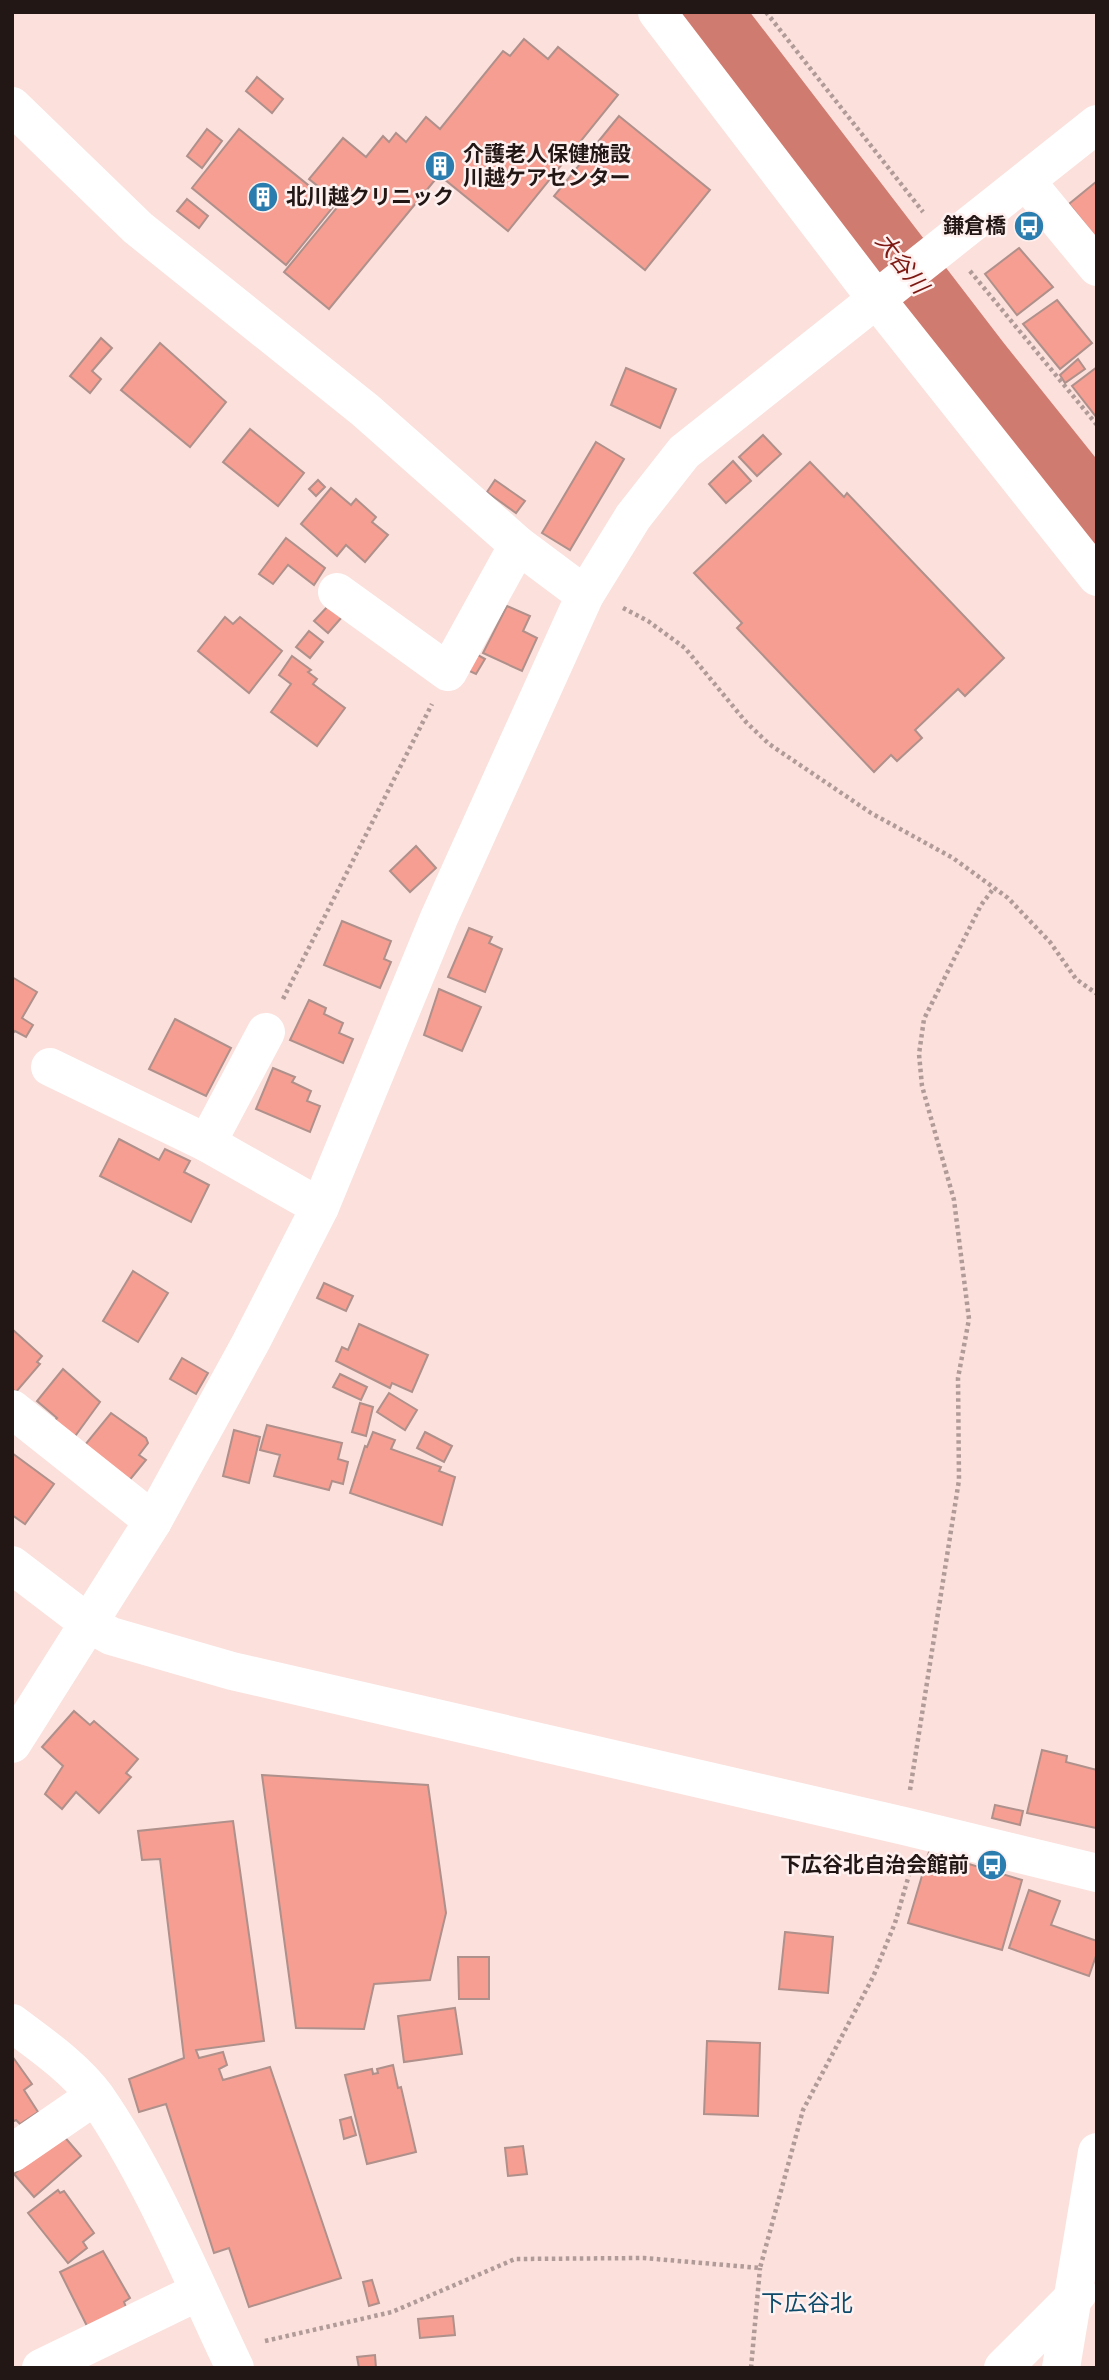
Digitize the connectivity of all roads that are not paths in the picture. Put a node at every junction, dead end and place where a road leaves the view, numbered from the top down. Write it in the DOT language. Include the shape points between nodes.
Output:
graph roads {
  1 [pos="657,12"];
  2 [pos="12,106"];
  3 [pos="1097,124"];
  4 [pos="1027,181"];
  5 [pos="1097,267"];
  6 [pos="877,300"];
  7 [pos="518,545"];
  8 [pos="1097,577"];
  9 [pos="337,592"];
  10 [pos="585,595"];
  11 [pos="266,1032"];
  12 [pos="50,1067"];
  13 [pos="207,1143"];
  14 [pos="320,1207"];
  15 [pos="12,1409"];
  16 [pos="153,1521"];
  17 [pos="12,1565"];
  18 [pos="88,1623"];
  19 [pos="12,1744"];
  20 [pos="1097,1873"];
  21 [pos="12,2023"];
  22 [pos="95,2096"];
  23 [pos="1097,2152"];
  24 [pos="12,2153"];
  25 [pos="1086,2285"];
  26 [pos="198,2292"];
  27 [pos="231,2359"];
  28 [pos="41,2368"];
  29 [pos="1003,2368"];
  30 [pos="1061,2368"];
  1 -- 6 [label="street"];
  2 -- 7 [label="street" via="138,228 365,410"];
  3 -- 4 [label="street"];
  4 -- 5 [label="street"];
  4 -- 6 [label="street"];
  6 -- 8 [label="street"];
  6 -- 10 [label="street" via="684,452 633,517"];
  7 -- 9 [label="street" via="448,672"];
  7 -- 10 [label="street"];
  10 -- 14 [label="street" via="439,918"];
  11 -- 13 [label="street"];
  12 -- 13 [label="street"];
  13 -- 14 [label="street"];
  14 -- 16 [label="street"];
  15 -- 16 [label="street"];
  16 -- 18 [label="street"];
  17 -- 18 [label="street"];
  18 -- 19 [label="street"];
  18 -- 20 [label="street" via="111,1636 232,1671"];
  21 -- 22 [label="street"];
  22 -- 24 [label="street"];
  22 -- 26 [label="street" via="144,2180"];
  23 -- 25 [label="street"];
  25 -- 29 [label="street"];
  25 -- 30 [label="street"];
  26 -- 27 [label="street"];
  26 -- 28 [label="street"];
}
